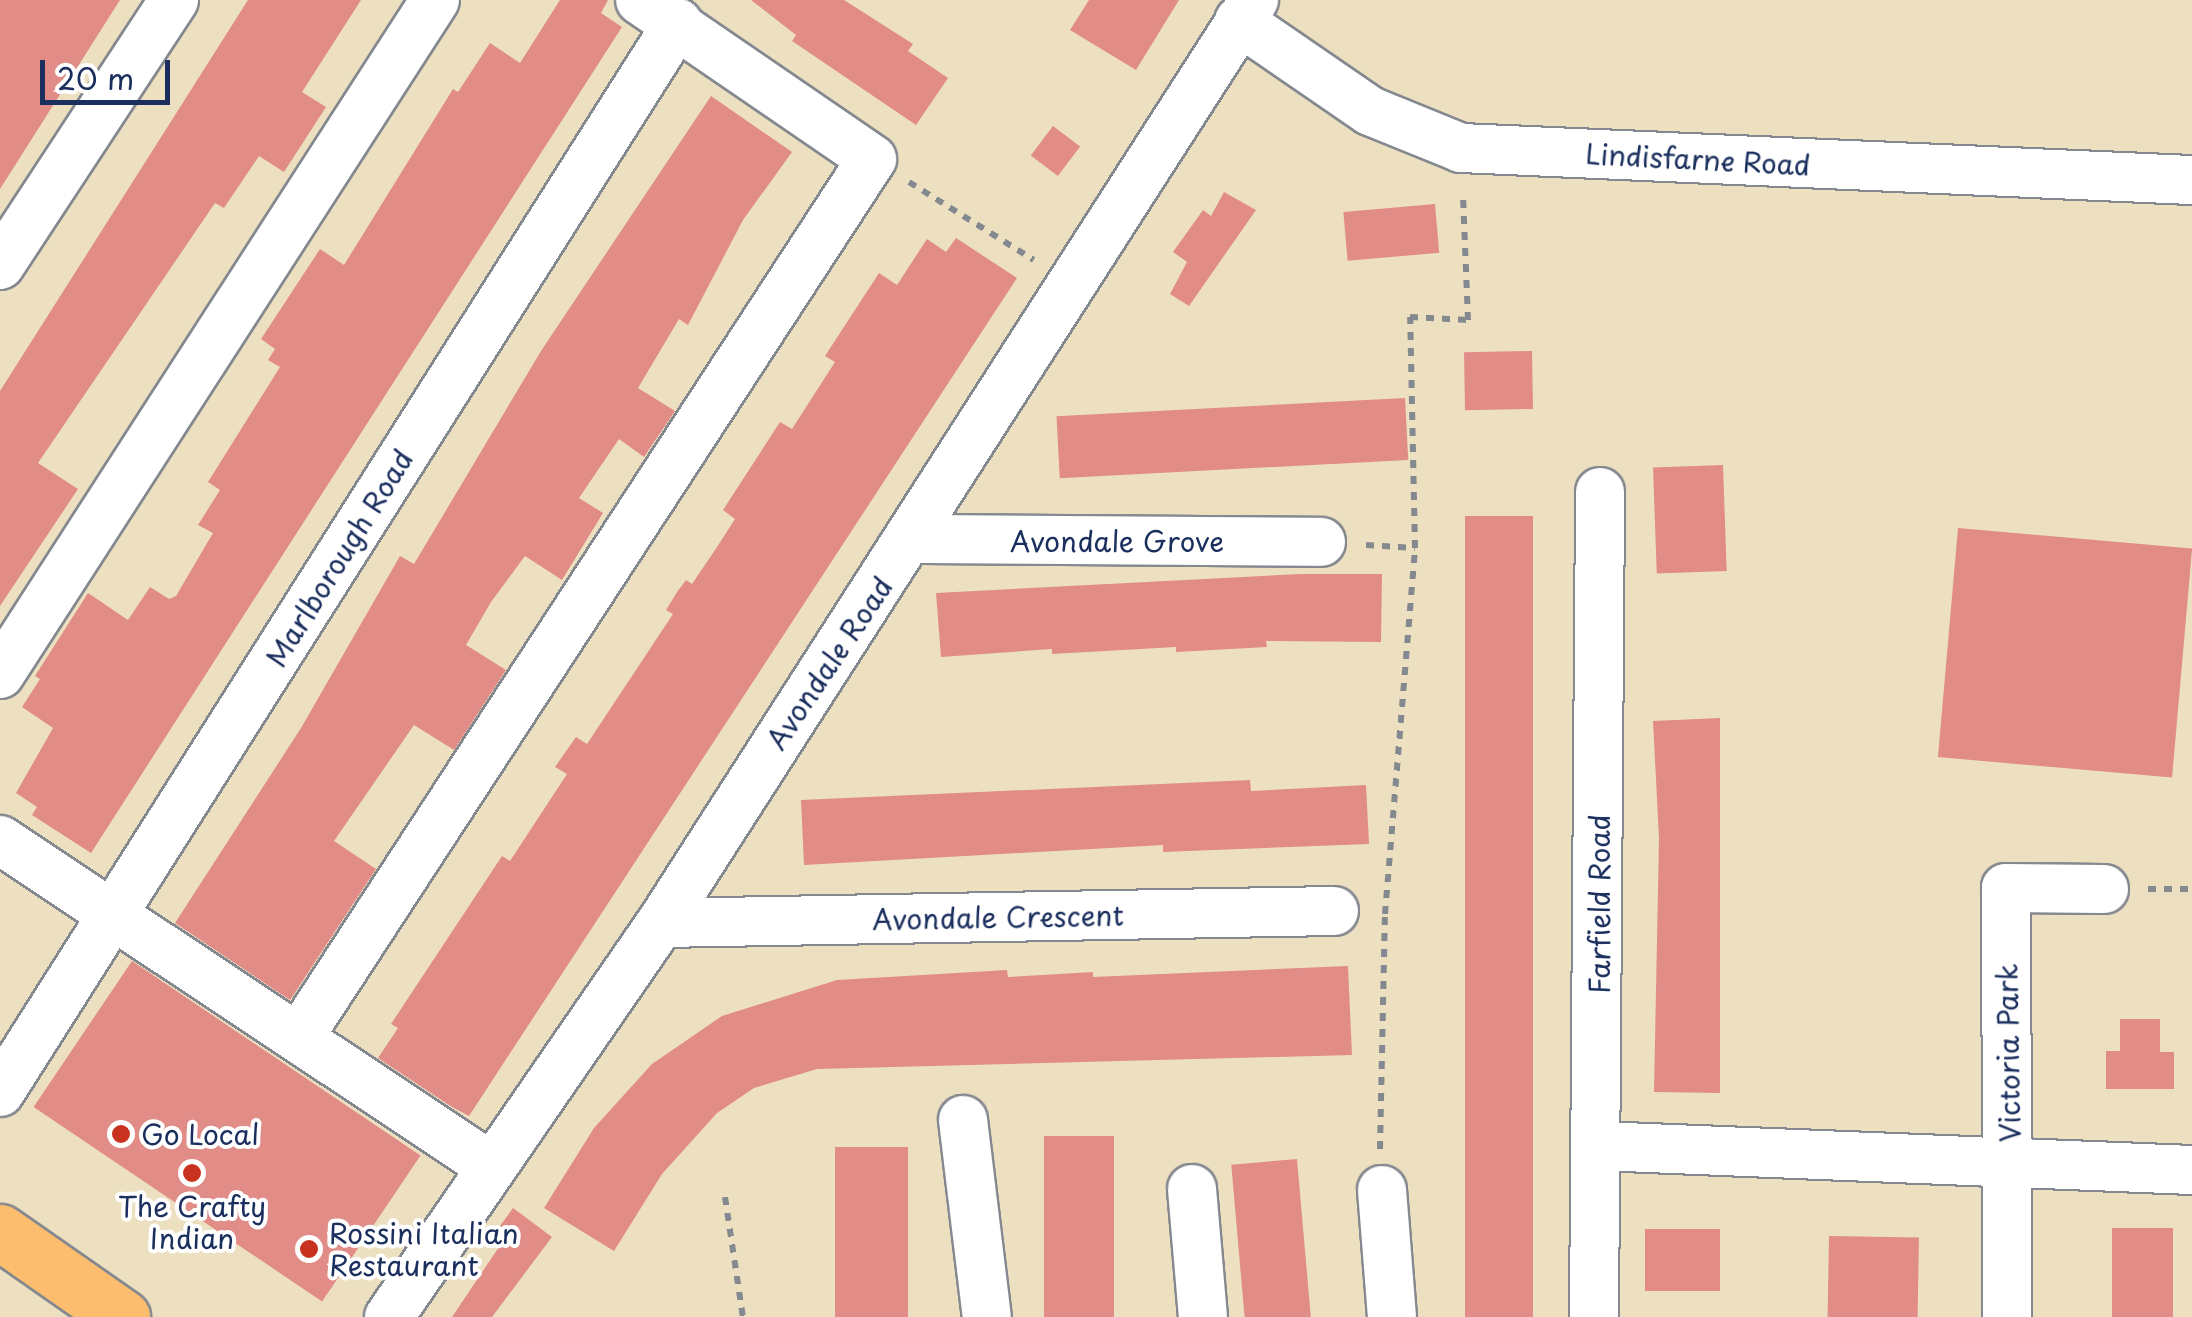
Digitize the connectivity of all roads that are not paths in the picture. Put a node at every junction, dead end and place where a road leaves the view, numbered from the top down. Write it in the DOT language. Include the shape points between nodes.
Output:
graph roads {
  1 [pos="174,0"];
  2 [pos="435,0"];
  3 [pos="1247,10"];
  4 [pos="659,12"];
  5 [pos="2192,180"];
  6 [pos="0,266"];
  7 [pos="1600,492"];
  8 [pos="912,539"];
  9 [pos="1321,542"];
  10 [pos="0,674"];
  11 [pos="0,840"];
  12 [pos="2104,889"];
  13 [pos="1334,911"];
  14 [pos="114,913"];
  15 [pos="661,923"];
  16 [pos="300,1037"];
  17 [pos="0,1092"];
  18 [pos="962,1120"];
  19 [pos="1599,1146"];
  20 [pos="2009,1162"];
  21 [pos="492,1167"];
  22 [pos="2192,1170"];
  23 [pos="1192,1189"];
  24 [pos="1382,1190"];
  25 [pos="0,1232"];
  26 [pos="122,1317"];
  27 [pos="389,1317"];
  28 [pos="987,1317"];
  29 [pos="1204,1317"];
  30 [pos="1392,1317"];
  31 [pos="1594,1317"];
  32 [pos="2007,1317"];
  1 -- 6 [label="street"];
  2 -- 10 [label="street"];
  3 -- 5 [label="street, Lindisfarne Road" via="1370,111 1461,148"];
  3 -- 8 [label="street, Avondale Road"];
  4 -- 14 [label="street, Marlborough Road"];
  4 -- 16 [label="street" via="872,158"];
  7 -- 19 [label="street, Farfield Road"];
  8 -- 9 [label="street, Avondale Grove"];
  8 -- 15 [label="street, Avondale Road"];
  11 -- 14 [label="street"];
  12 -- 20 [label="street, Victoria Park" via="2006,888"];
  13 -- 15 [label="street, Avondale Crescent"];
  14 -- 16 [label="street"];
  14 -- 17 [label="street, Marlborough Road"];
  15 -- 21 [label="street, Avondale Road"];
  16 -- 21 [label="street"];
  18 -- 28 [label="street"];
  19 -- 20 [label="street"];
  19 -- 31 [label="street, Farfield Road"];
  20 -- 22 [label="street"];
  20 -- 32 [label="street, Victoria Park"];
  21 -- 27 [label="street, Avondale Road"];
  23 -- 29 [label="street"];
  24 -- 30 [label="street"];
  25 -- 26 [label="highway"];
}
